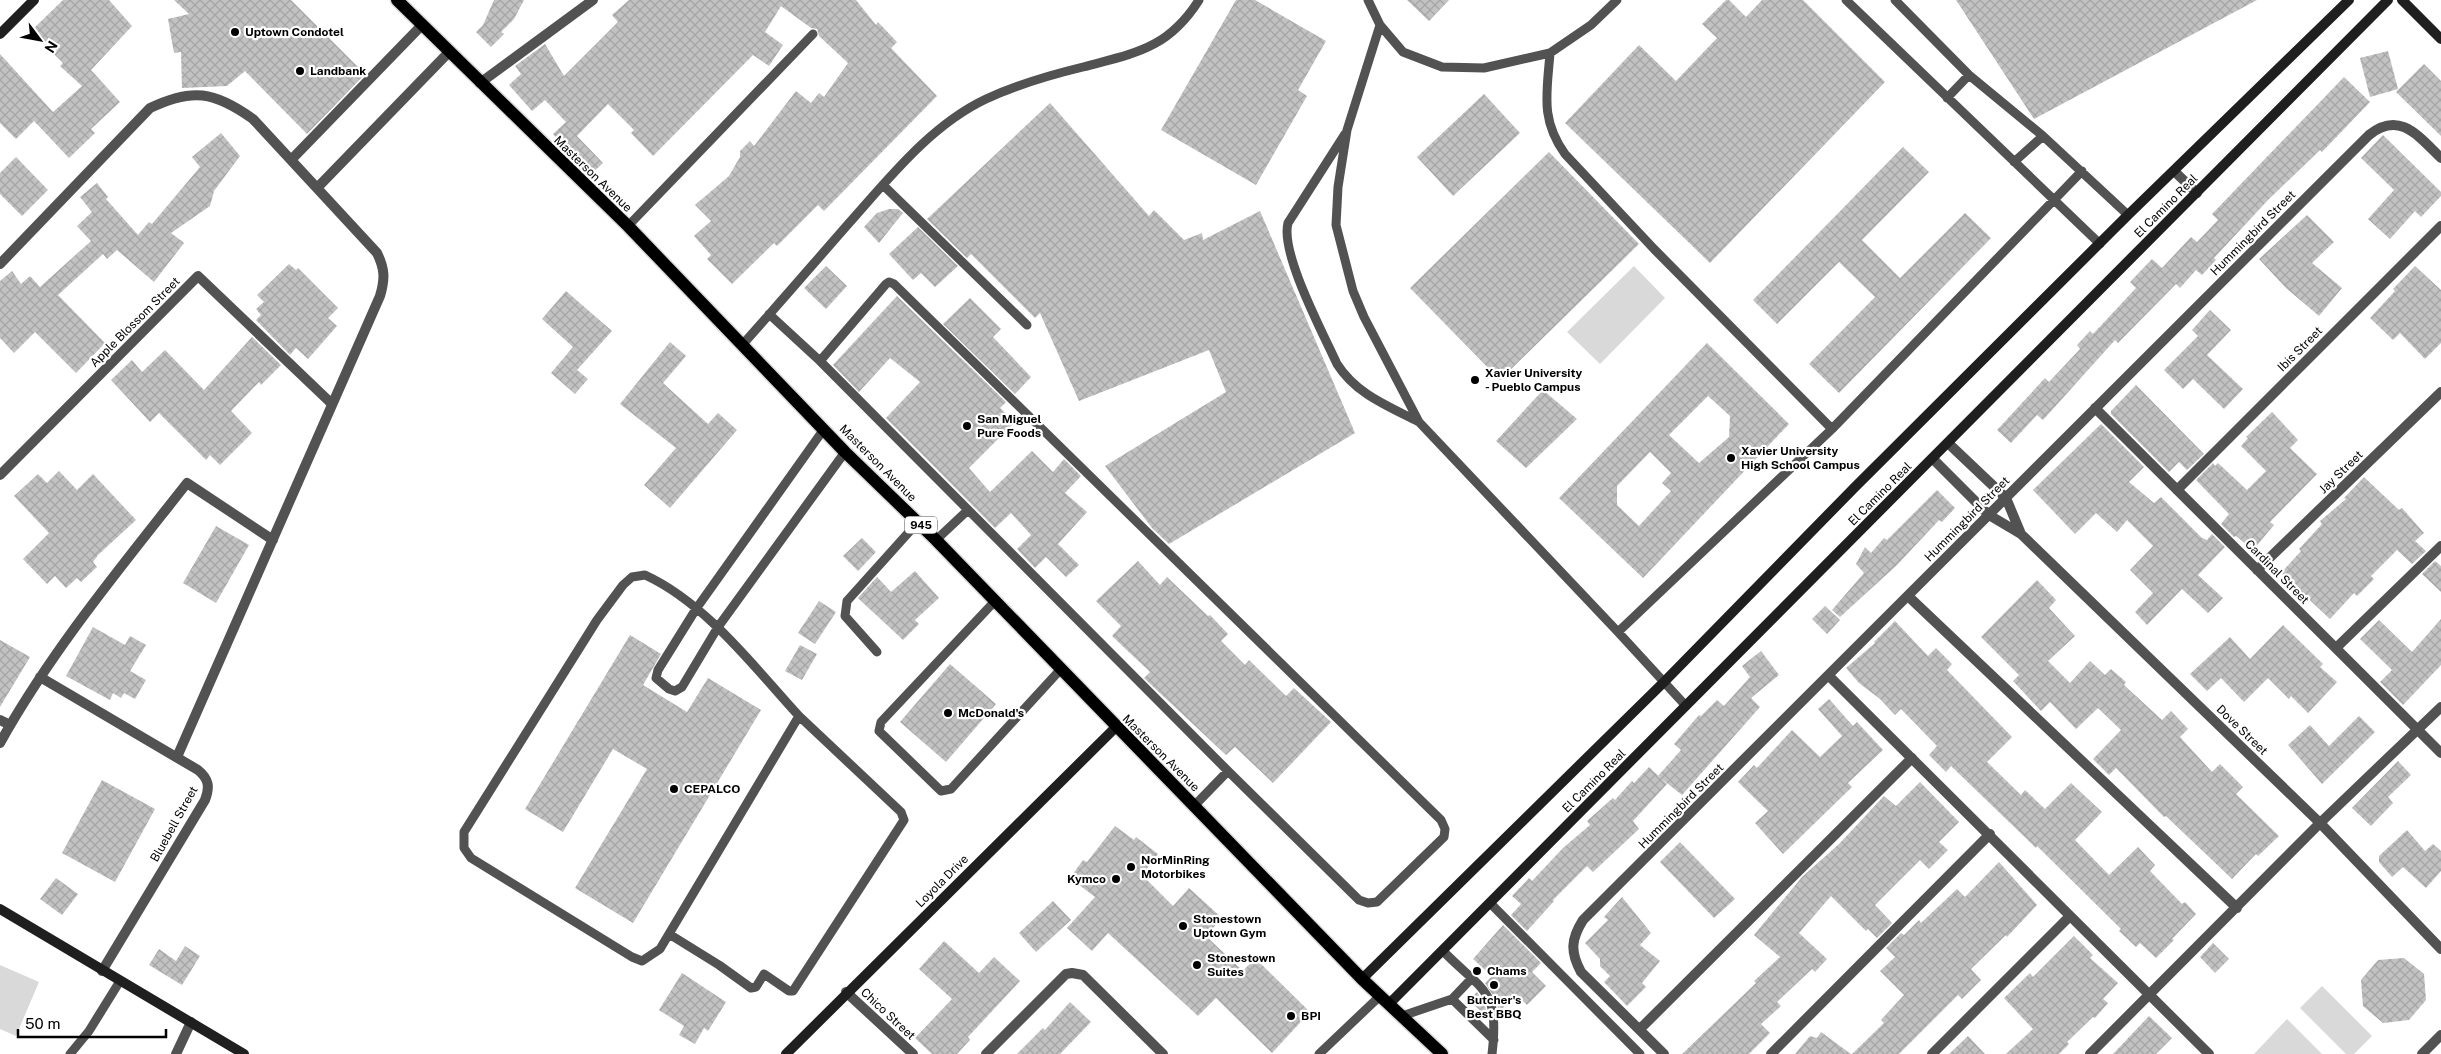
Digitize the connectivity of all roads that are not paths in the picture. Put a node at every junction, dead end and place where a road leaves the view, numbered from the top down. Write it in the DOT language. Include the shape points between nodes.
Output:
graph roads {
  1 [pos="34,0"];
  2 [pos="397,0"];
  3 [pos="575,0"];
  4 [pos="593,0"];
  5 [pos="1199,0"];
  6 [pos="1368,0"];
  7 [pos="1617,0"];
  8 [pos="1846,0"];
  9 [pos="1895,0"];
  10 [pos="2349,0"];
  11 [pos="2388,0"];
  12 [pos="2402,0"];
  13 [pos="572,14"];
  14 [pos="422,25"];
  15 [pos="1380,25"];
  16 [pos="0,34"];
  17 [pos="813,34"];
  18 [pos="2441,39"];
  19 [pos="449,52"];
  20 [pos="1550,53"];
  21 [pos="1969,75"];
  22 [pos="480,83"];
  23 [pos="1947,98"];
  24 [pos="1347,130"];
  25 [pos="2043,136"];
  26 [pos="2441,158"];
  27 [pos="291,160"];
  28 [pos="2014,162"];
  29 [pos="2082,170"];
  30 [pos="2175,172"];
  31 [pos="883,185"];
  32 [pos="317,188"];
  33 [pos="2197,193"];
  34 [pos="2054,200"];
  35 [pos="2128,215"];
  36 [pos="628,226"];
  37 [pos="2441,226"];
  38 [pos="2100,244"];
  39 [pos="0,264"];
  40 [pos="770,314"];
  41 [pos="1027,325"];
  42 [pos="742,344"];
  43 [pos="820,361"];
  44 [pos="2441,392"];
  45 [pos="332,404"];
  46 [pos="2096,408"];
  47 [pos="1419,422"];
  48 [pos="824,429"];
  49 [pos="1832,429"];
  50 [pos="1948,443"];
  51 [pos="845,452"];
  52 [pos="1933,459"];
  53 [pos="0,475"];
  54 [pos="2177,490"];
  55 [pos="2006,498"];
  56 [pos="968,510"];
  57 [pos="1989,515"];
  58 [pos="918,522"];
  59 [pos="2021,534"];
  60 [pos="273,540"];
  61 [pos="936,540"];
  62 [pos="2441,546"];
  63 [pos="2258,570"];
  64 [pos="1908,596"];
  65 [pos="995,601"];
  66 [pos="696,609"];
  67 [pos="718,628"];
  68 [pos="1618,632"];
  69 [pos="2336,648"];
  70 [pos="877,652"];
  71 [pos="1060,670"];
  72 [pos="1829,676"];
  73 [pos="40,677"];
  74 [pos="1664,682"];
  75 [pos="1686,706"];
  76 [pos="2441,707"];
  77 [pos="799,716"];
  78 [pos="0,720"];
  79 [pos="10,725"];
  80 [pos="1116,727"];
  81 [pos="2418,730"];
  82 [pos="0,743"];
  83 [pos="2441,753"];
  84 [pos="177,757"];
  85 [pos="1912,758"];
  86 [pos="1228,771"];
  87 [pos="1194,806"];
  88 [pos="2320,823"];
  89 [pos="1990,834"];
  90 [pos="1490,903"];
  91 [pos="2237,908"];
  92 [pos="0,909"];
  93 [pos="2069,917"];
  94 [pos="669,934"];
  95 [pos="2441,949"];
  96 [pos="1443,951"];
  97 [pos="102,971"];
  98 [pos="1472,978"];
  99 [pos="1362,979"];
  100 [pos="120,981"];
  101 [pos="846,992"];
  102 [pos="2150,995"];
  103 [pos="1452,999"];
  104 [pos="1385,1000"];
  105 [pos="1402,1016"];
  106 [pos="191,1022"];
  107 [pos="1640,1029"];
  108 [pos="2441,1034"];
  109 [pos="1494,1040"];
  110 [pos="988,1053"];
  111 [pos="70,1054"];
  112 [pos="176,1054"];
  113 [pos="244,1054"];
  114 [pos="786,1054"];
  115 [pos="913,1054"];
  116 [pos="1163,1054"];
  117 [pos="1319,1054"];
  118 [pos="1442,1054"];
  119 [pos="1492,1054"];
  120 [pos="1640,1054"];
  121 [pos="1664,1054"];
  122 [pos="1771,1054"];
  123 [pos="1932,1054"];
  124 [pos="2090,1054"];
  125 [pos="2209,1054"];
  126 [pos="2422,1054"];
  1 -- 16 [label="street"];
  2 -- 14 [label="main road, Masterson Avenue / 945"];
  3 -- 13 [label="street"];
  4 -- 13 [label="street"];
  5 -- 31 [label="lane" via="1168,36 1137,53 1008,90 960,113 945,123"];
  6 -- 15 [label="lane"];
  7 -- 20 [label="lane" via="1591,25"];
  8 -- 23 [label="lane"];
  9 -- 21 [label="lane"];
  10 -- 30 [label="street, El Camino Real"];
  11 -- 33 [label="street, El Camino Real"];
  12 -- 18 [label="street"];
  13 -- 22 [label="street"];
  14 -- 19 [label="main road, Masterson Avenue / 945"];
  14 -- 27 [label="street"];
  15 -- 20 [label="lane" via="1403,52 1442,67 1484,68"];
  15 -- 24 [label="lane"];
  17 -- 36 [label="lane"];
  19 -- 22 [label="main road, Masterson Avenue / 945"];
  19 -- 32 [label="street"];
  20 -- 49 [label="lane" via="1546,104 1553,138 1654,249"];
  21 -- 23 [label="lane"];
  21 -- 25 [label="lane"];
  22 -- 36 [label="main road, Masterson Avenue / 945"];
  23 -- 28 [label="lane"];
  24 -- 47 [label="lane" via="1336,225 1353,291"];
  24 -- 47 [label="lane" via="1288,223 1286,232 1292,261 1346,378 1372,398"];
  25 -- 28 [label="lane"];
  25 -- 29 [label="lane"];
  26 -- 46 [label="street, Hummingbird Street" via="2406,127 2394,124 2380,126"];
  27 -- 32 [label="street"];
  27 -- 39 [label="street" via="253,119 236,106 197,94 174,97 150,108"];
  28 -- 34 [label="lane"];
  29 -- 34 [label="lane"];
  29 -- 35 [label="lane"];
  30 -- 33 [label="street"];
  30 -- 35 [label="street, El Camino Real"];
  31 -- 40 [label="lane"];
  31 -- 41 [label="lane"];
  32 -- 45 [label="street" via="377,254 385,273 380,296"];
  33 -- 50 [label="street, El Camino Real"];
  34 -- 38 [label="lane"];
  34 -- 49 [label="lane"];
  35 -- 38 [label="street, El Camino Real"];
  36 -- 42 [label="main road, Masterson Avenue / 945"];
  37 -- 54 [label="street, Ibis Street"];
  38 -- 74 [label="street, El Camino Real"];
  40 -- 42 [label="lane"];
  40 -- 43 [label="lane"];
  42 -- 48 [label="main road, Masterson Avenue / 945"];
  43 -- 56 [label="lane"];
  43 -- 86 [label="lane" via="886,284 894,284 1441,820 1445,828 1444,837 1377,902 1368,903 1360,900"];
  44 -- 63 [label="street, Jay Street"];
  45 -- 53 [label="street, Apple Blossom Street" via="198,276"];
  45 -- 60 [label="street"];
  46 -- 54 [label="street, Cardinal Street"];
  46 -- 55 [label="street, Hummingbird Street"];
  47 -- 68 [label="lane"];
  48 -- 51 [label="main road, Masterson Avenue / 945"];
  48 -- 66 [label="lane"];
  49 -- 68 [label="lane"];
  50 -- 52 [label="street, El Camino Real"];
  50 -- 55 [label="street, Dove Street"];
  51 -- 58 [label="main road, Masterson Avenue / 945"];
  51 -- 67 [label="lane"];
  52 -- 57 [label="street, Dove Street"];
  52 -- 75 [label="street, El Camino Real"];
  54 -- 63 [label="street, Cardinal Street"];
  55 -- 57 [label="street, Hummingbird Street"];
  55 -- 59 [label="street, Dove Street"];
  56 -- 61 [label="lane"];
  56 -- 86 [label="lane"];
  57 -- 59 [label="street, Dove Street"];
  57 -- 64 [label="street, Hummingbird Street"];
  58 -- 61 [label="main road, Masterson Avenue / 945"];
  58 -- 70 [label="lane" via="855,592 844,609 845,616"];
  59 -- 88 [label="street, Dove Street"];
  60 -- 73 [label="street" via="186,483 82,617"];
  60 -- 84 [label="street"];
  61 -- 65 [label="main road, Masterson Avenue / 945"];
  62 -- 69 [label="street"];
  63 -- 69 [label="street, Cardinal Street"];
  64 -- 72 [label="street, Hummingbird Street"];
  64 -- 91 [label="street"];
  65 -- 71 [label="main road, Masterson Avenue / 945"];
  65 -- 71 [label="lane" via="881,722 879,731 941,792 946,791"];
  66 -- 67 [label="lane"];
  66 -- 67 [label="lane" via="656,678 675,691 682,686"];
  66 -- 94 [label="lane" via="664,583 646,575 632,577 623,585 597,620 464,832 464,848 471,858 632,957 642,961 651,957"];
  67 -- 77 [label="lane"];
  68 -- 74 [label="lane"];
  69 -- 81 [label="street, Cardinal Street"];
  71 -- 80 [label="main road, Masterson Avenue / 945"];
  72 -- 85 [label="street"];
  72 -- 107 [label="street, Hummingbird Street" via="1583,920 1574,934 1574,959 1582,972"];
  73 -- 79 [label="street"];
  73 -- 84 [label="street, Bluebell Street"];
  74 -- 75 [label="lane"];
  74 -- 99 [label="street, El Camino Real"];
  75 -- 90 [label="street, El Camino Real"];
  76 -- 81 [label="street"];
  77 -- 94 [label="lane"];
  77 -- 94 [label="lane" via="901,812 904,820 793,991 764,974 751,988"];
  78 -- 79 [label="street"];
  79 -- 82 [label="street"];
  80 -- 87 [label="main road, Masterson Avenue / 945"];
  80 -- 101 [label="street, Loyola Drive"];
  81 -- 83 [label="street, Cardinal Street"];
  81 -- 88 [label="street"];
  84 -- 97 [label="street, Bluebell Street" via="205,775 209,791"];
  85 -- 89 [label="street"];
  85 -- 107 [label="street"];
  86 -- 87 [label="lane"];
  87 -- 99 [label="main road, Masterson Avenue / 945"];
  88 -- 91 [label="street"];
  88 -- 95 [label="street, Dove Street"];
  89 -- 93 [label="street"];
  89 -- 122 [label="street"];
  90 -- 96 [label="street, El Camino Real"];
  90 -- 120 [label="lane"];
  91 -- 102 [label="street"];
  92 -- 97 [label="street"];
  93 -- 102 [label="street"];
  93 -- 123 [label="street"];
  96 -- 98 [label="lane"];
  96 -- 104 [label="street, El Camino Real"];
  97 -- 100 [label="street"];
  98 -- 103 [label="lane"];
  98 -- 109 [label="lane" via="1490,999"];
  99 -- 104 [label="main road, Masterson Avenue / 945"];
  100 -- 106 [label="street"];
  100 -- 111 [label="lane" via="89,1031"];
  101 -- 114 [label="street, Loyola Drive"];
  101 -- 115 [label="street, Chico Street"];
  102 -- 124 [label="street"];
  102 -- 125 [label="street"];
  103 -- 105 [label="lane"];
  103 -- 109 [label="lane"];
  104 -- 105 [label="main road, Masterson Avenue / 945"];
  104 -- 117 [label="lane"];
  105 -- 118 [label="main road, Masterson Avenue / 945"];
  106 -- 112 [label="street"];
  106 -- 113 [label="street"];
  107 -- 121 [label="street"];
  108 -- 126 [label="street"];
  109 -- 119 [label="lane"];
  110 -- 116 [label="street" via="1066,974 1072,973 1083,975"];
}
